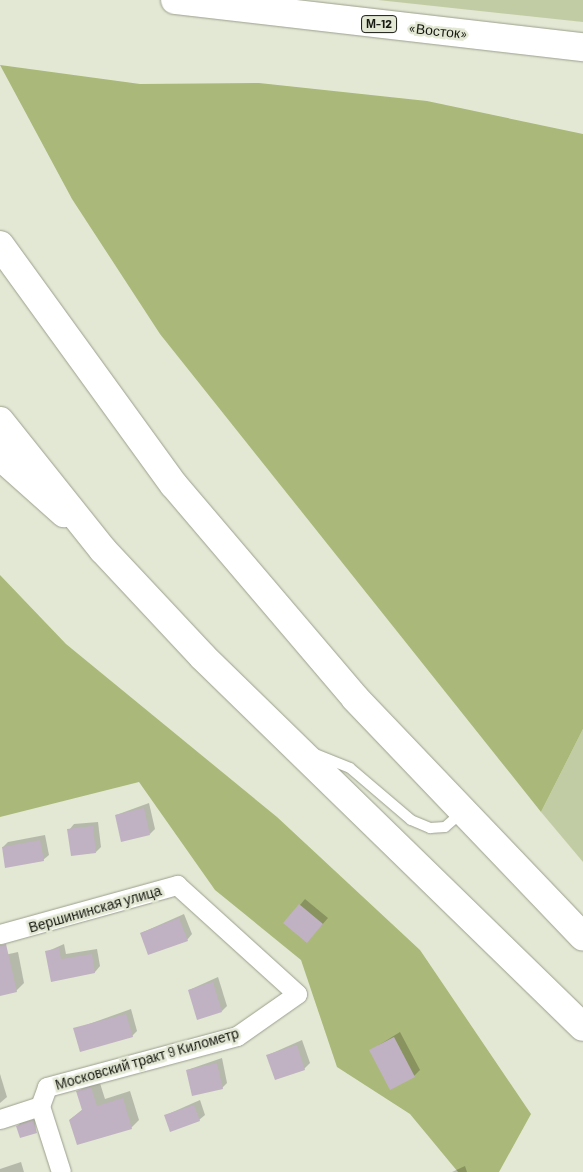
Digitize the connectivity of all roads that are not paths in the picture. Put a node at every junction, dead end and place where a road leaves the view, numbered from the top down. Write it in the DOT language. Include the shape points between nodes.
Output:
graph roads {
  1 [pos="175,0"];
  2 [pos="583,47"];
  3 [pos="0,245"];
  4 [pos="0,421"];
  5 [pos="0,456"];
  6 [pos="103,550"];
  7 [pos="299,754"];
  8 [pos="462,812"];
  9 [pos="0,934"];
  10 [pos="583,937"];
  11 [pos="297,994"];
  12 [pos="583,1027"];
  13 [pos="40,1106"];
  14 [pos="0,1120"];
  15 [pos="61,1172"];
  1 -- 2 [label="main road, «Восток» / М-12"];
  3 -- 8 [label="main road" via="174,485 355,698"];
  4 -- 6 [label="main road"];
  5 -- 6 [label="main road"];
  6 -- 7 [label="main road"];
  7 -- 8 [label="lane" via="313,751 332,758 373,783 411,820 430,828 445,827"];
  7 -- 12 [label="main road"];
  8 -- 10 [label="main road"];
  9 -- 11 [label="street, Вершининская улица" via="177,885"];
  11 -- 13 [label="street, Московский тракт 9 Километр" via="237,1036 47,1087"];
  13 -- 14 [label="street"];
  13 -- 15 [label="street"];
}
